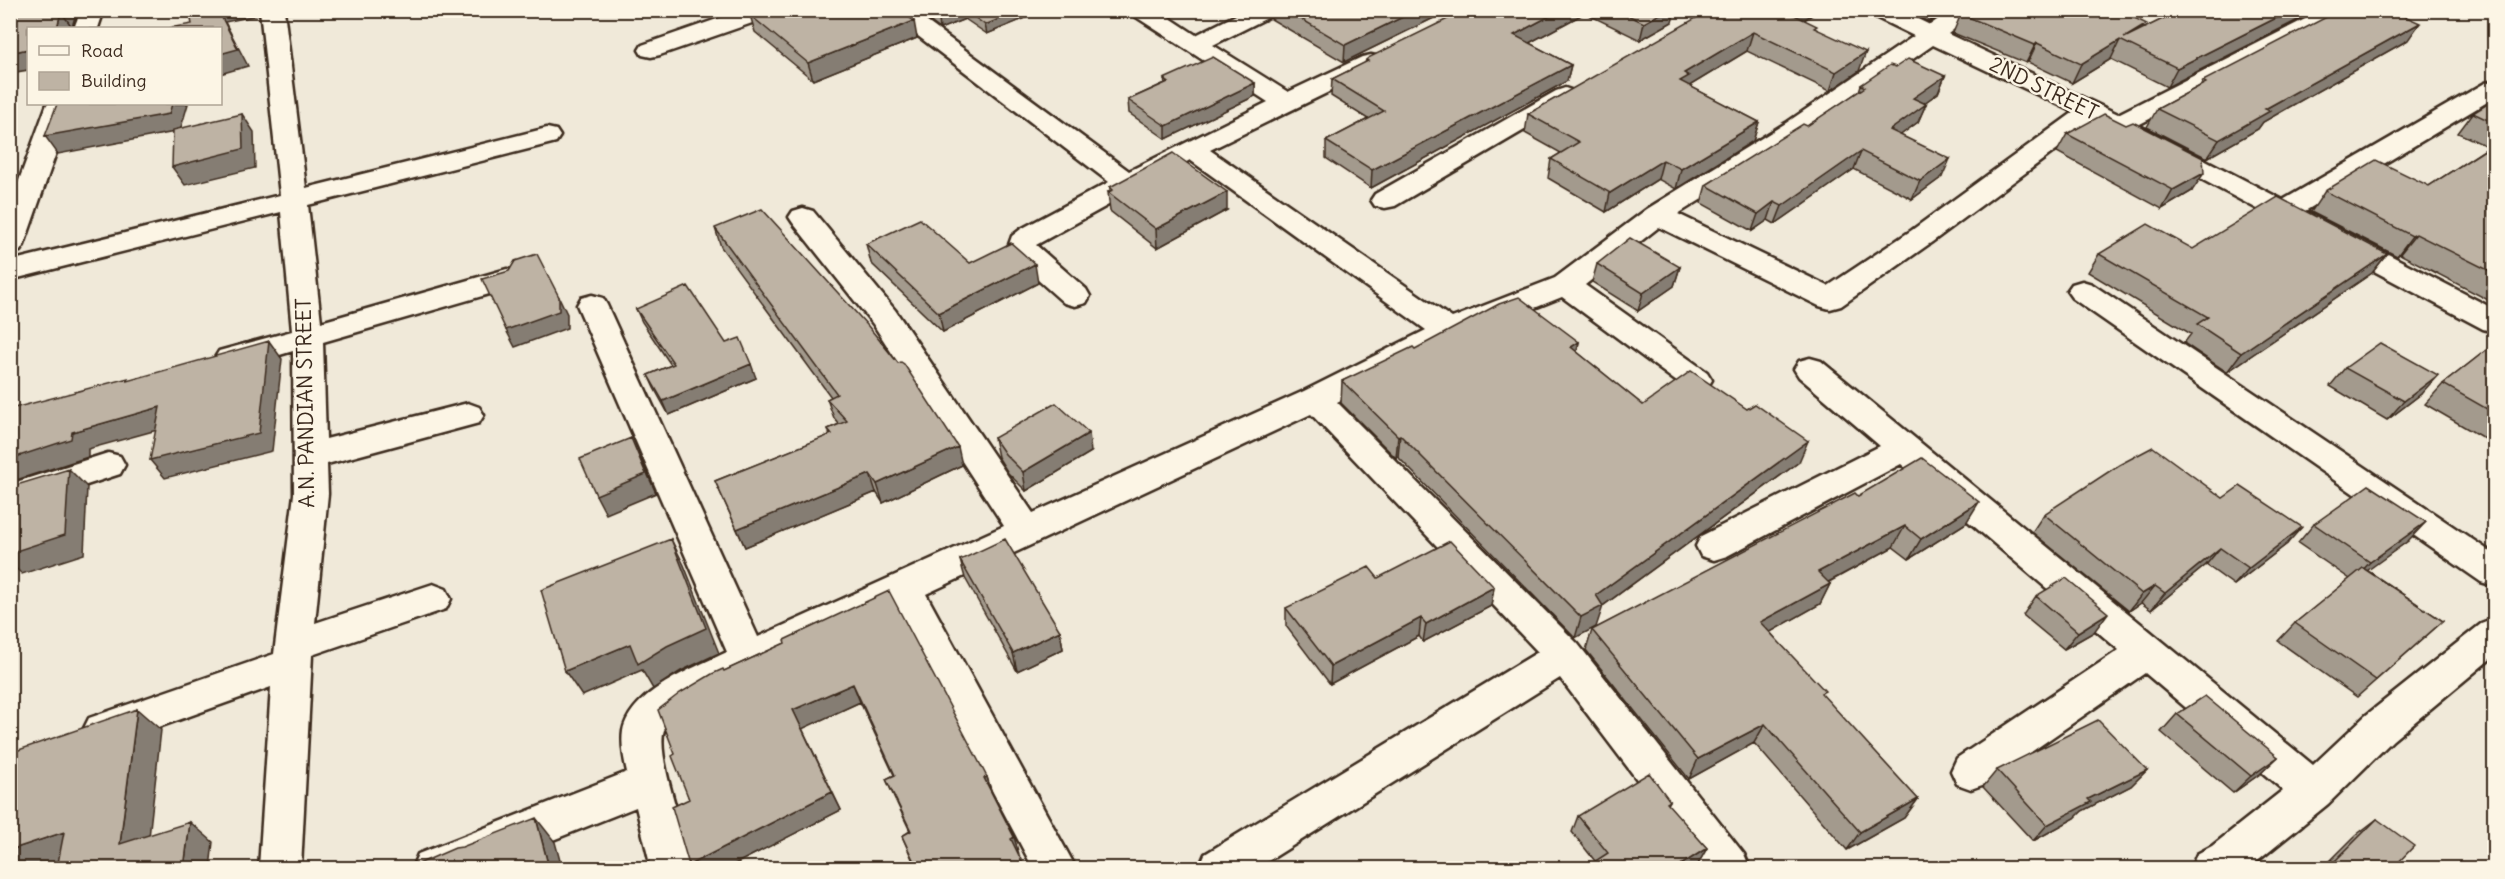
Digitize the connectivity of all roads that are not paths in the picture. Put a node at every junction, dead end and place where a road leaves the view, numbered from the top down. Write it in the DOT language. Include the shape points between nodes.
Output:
graph roads {
  1 [pos="93,10"];
  2 [pos="272,10"];
  3 [pos="767,10"];
  4 [pos="895,10"];
  5 [pos="1141,10"];
  6 [pos="1265,10"];
  7 [pos="1879,10"];
  8 [pos="1967,10"];
  9 [pos="2342,10"];
  10 [pos="87,27"];
  11 [pos="1934,34"];
  12 [pos="1196,44"];
  13 [pos="651,50"];
  14 [pos="1390,52"];
  15 [pos="1581,87"];
  16 [pos="2494,88"];
  17 [pos="1287,103"];
  18 [pos="60,105"];
  19 [pos="2092,111"];
  20 [pos="2117,124"];
  21 [pos="547,136"];
  22 [pos="1191,149"];
  23 [pos="1127,183"];
  24 [pos="293,199"];
  25 [pos="1385,200"];
  26 [pos="2285,211"];
  27 [pos="1657,215"];
  28 [pos="803,218"];
  29 [pos="10,245"];
  30 [pos="10,271"];
  31 [pos="507,279"];
  32 [pos="1565,285"];
  33 [pos="2082,291"];
  34 [pos="2494,291"];
  35 [pos="1075,296"];
  36 [pos="592,305"];
  37 [pos="2469,308"];
  38 [pos="2494,322"];
  39 [pos="1449,331"];
  40 [pos="308,339"];
  41 [pos="205,366"];
  42 [pos="1810,369"];
  43 [pos="1696,380"];
  44 [pos="1316,399"];
  45 [pos="468,415"];
  46 [pos="1904,448"];
  47 [pos="310,456"];
  48 [pos="108,465"];
  49 [pos="10,497"];
  50 [pos="1026,531"];
  51 [pos="1714,546"];
  52 [pos="2494,572"];
  53 [pos="904,588"];
  54 [pos="433,599"];
  55 [pos="2494,635"];
  56 [pos="2147,651"];
  57 [pos="292,655"];
  58 [pos="1565,655"];
  59 [pos="750,659"];
  60 [pos="67,743"];
  61 [pos="645,762"];
  62 [pos="1971,771"];
  63 [pos="2314,791"];
  64 [pos="2225,866"];
  65 [pos="280,868"];
  66 [pos="434,868"];
  67 [pos="672,868"];
  68 [pos="1055,868"];
  69 [pos="1220,868"];
  70 [pos="1729,868"];
  1 -- 10 [label="street"];
  2 -- 24 [label="street, A.N. PANDIAN STREET"];
  3 -- 13 [label="street"];
  4 -- 23 [label="street"];
  5 -- 12 [label="street"];
  6 -- 12 [label="street"];
  7 -- 11 [label="street, 2ND STREET"];
  8 -- 11 [label="street"];
  9 -- 20 [label="street"];
  11 -- 19 [label="street, 2ND STREET"];
  11 -- 27 [label="street" via="1795,129"];
  12 -- 17 [label="street"];
  14 -- 17 [label="street"];
  15 -- 25 [label="street"];
  16 -- 26 [label="street"];
  17 -- 22 [label="street"];
  18 -- 29 [label="street"];
  19 -- 20 [label="street, 2ND STREET"];
  19 -- 27 [label="street" via="1830,299"];
  20 -- 26 [label="street, 2ND STREET"];
  21 -- 24 [label="street"];
  22 -- 23 [label="street"];
  22 -- 39 [label="street"];
  23 -- 35 [label="street" via="1022,242 1021,250"];
  24 -- 30 [label="street"];
  24 -- 40 [label="street, A.N. PANDIAN STREET"];
  26 -- 37 [label="street, 2ND STREET"];
  27 -- 32 [label="street"];
  28 -- 50 [label="street" via="884,317"];
  31 -- 40 [label="street"];
  32 -- 39 [label="street"];
  32 -- 43 [label="street"];
  33 -- 52 [label="street"];
  34 -- 37 [label="street"];
  36 -- 59 [label="street"];
  37 -- 38 [label="street, 2ND STREET"];
  39 -- 44 [label="street"];
  40 -- 41 [label="street"];
  40 -- 47 [label="street, A.N. PANDIAN STREET"];
  42 -- 46 [label="street"];
  44 -- 50 [label="street"];
  44 -- 58 [label="street"];
  45 -- 47 [label="street"];
  46 -- 51 [label="street"];
  46 -- 56 [label="street"];
  47 -- 57 [label="street, A.N. PANDIAN STREET" via="310,494"];
  48 -- 49 [label="street"];
  50 -- 53 [label="street"];
  53 -- 59 [label="street"];
  53 -- 68 [label="street"];
  54 -- 57 [label="street"];
  55 -- 63 [label="street" via="2379,728"];
  56 -- 62 [label="street"];
  56 -- 63 [label="street"];
  57 -- 60 [label="street"];
  57 -- 65 [label="street, A.N. PANDIAN STREET"];
  58 -- 69 [label="street"];
  58 -- 70 [label="street"];
  59 -- 61 [label="street" via="663,704 644,729"];
  61 -- 66 [label="street" via="650,782"];
  61 -- 67 [label="street"];
  63 -- 64 [label="street"];
}
